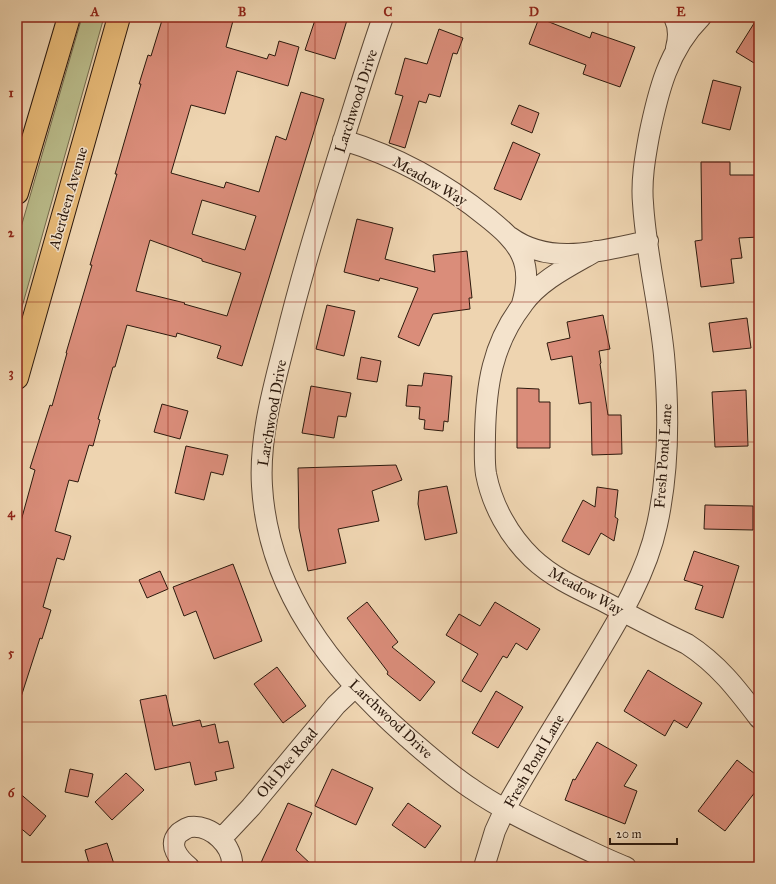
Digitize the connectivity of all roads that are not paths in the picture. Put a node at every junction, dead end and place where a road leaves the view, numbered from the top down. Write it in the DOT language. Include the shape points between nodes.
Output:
graph roads {
  1 [pos="69,17"];
  2 [pos="119,17"];
  3 [pos="383,17"];
  4 [pos="674,17"];
  5 [pos="701,17"];
  6 [pos="676,48"];
  7 [pos="343,140"];
  8 [pos="17,193"];
  9 [pos="508,236"];
  10 [pos="648,242"];
  11 [pos="596,251"];
  12 [pos="522,304"];
  13 [pos="17,378"];
  14 [pos="622,612"];
  15 [pos="355,687"];
  16 [pos="759,718"];
  17 [pos="506,809"];
  18 [pos="221,839"];
  19 [pos="189,867"];
  20 [pos="232,867"];
  21 [pos="484,867"];
  22 [pos="626,867"];
  1 -- 8 [label="main road"];
  2 -- 13 [label="main road, Aberdeen Avenue"];
  3 -- 7 [label="street, Larchwood Drive"];
  4 -- 6 [label="street" via="678,35"];
  5 -- 6 [label="street, Fresh Pond Lane"];
  6 -- 10 [label="street, Fresh Pond Lane" via="658,94 648,144 642,192"];
  7 -- 9 [label="street, Meadow Way" via="380,152 432,179 472,205"];
  7 -- 15 [label="street, Larchwood Drive" via="306,261 273,390 264,438 261,484 270,541 286,586 312,632"];
  9 -- 11 [label="street, Meadow Way" via="522,245 545,252 574,255"];
  9 -- 12 [label="street, Meadow Way" via="521,254 526,268 527,278"];
  10 -- 11 [label="street, Meadow Way"];
  10 -- 14 [label="street, Fresh Pond Lane" via="664,356 667,412 665,464 660,512 652,545 646,564"];
  11 -- 12 [label="street, Meadow Way" via="546,281"];
  12 -- 14 [label="street, Meadow Way" via="499,344 488,384 485,464 491,493 515,538 540,565 562,580"];
  14 -- 16 [label="street, Meadow Way" via="704,655 730,680"];
  14 -- 17 [label="street, Fresh Pond Lane"];
  15 -- 17 [label="street, Larchwood Drive" via="439,765 470,788"];
  15 -- 18 [label="street, Old Dee Road" via="332,709"];
  17 -- 21 [label="street, Fresh Pond Lane" via="495,832"];
  17 -- 22 [label="street, Larchwood Drive"];
  18 -- 19 [label="street" via="204,829 190,827 182,830 174,842 174,849 178,857"];
  18 -- 20 [label="street" via="230,854"];
}
